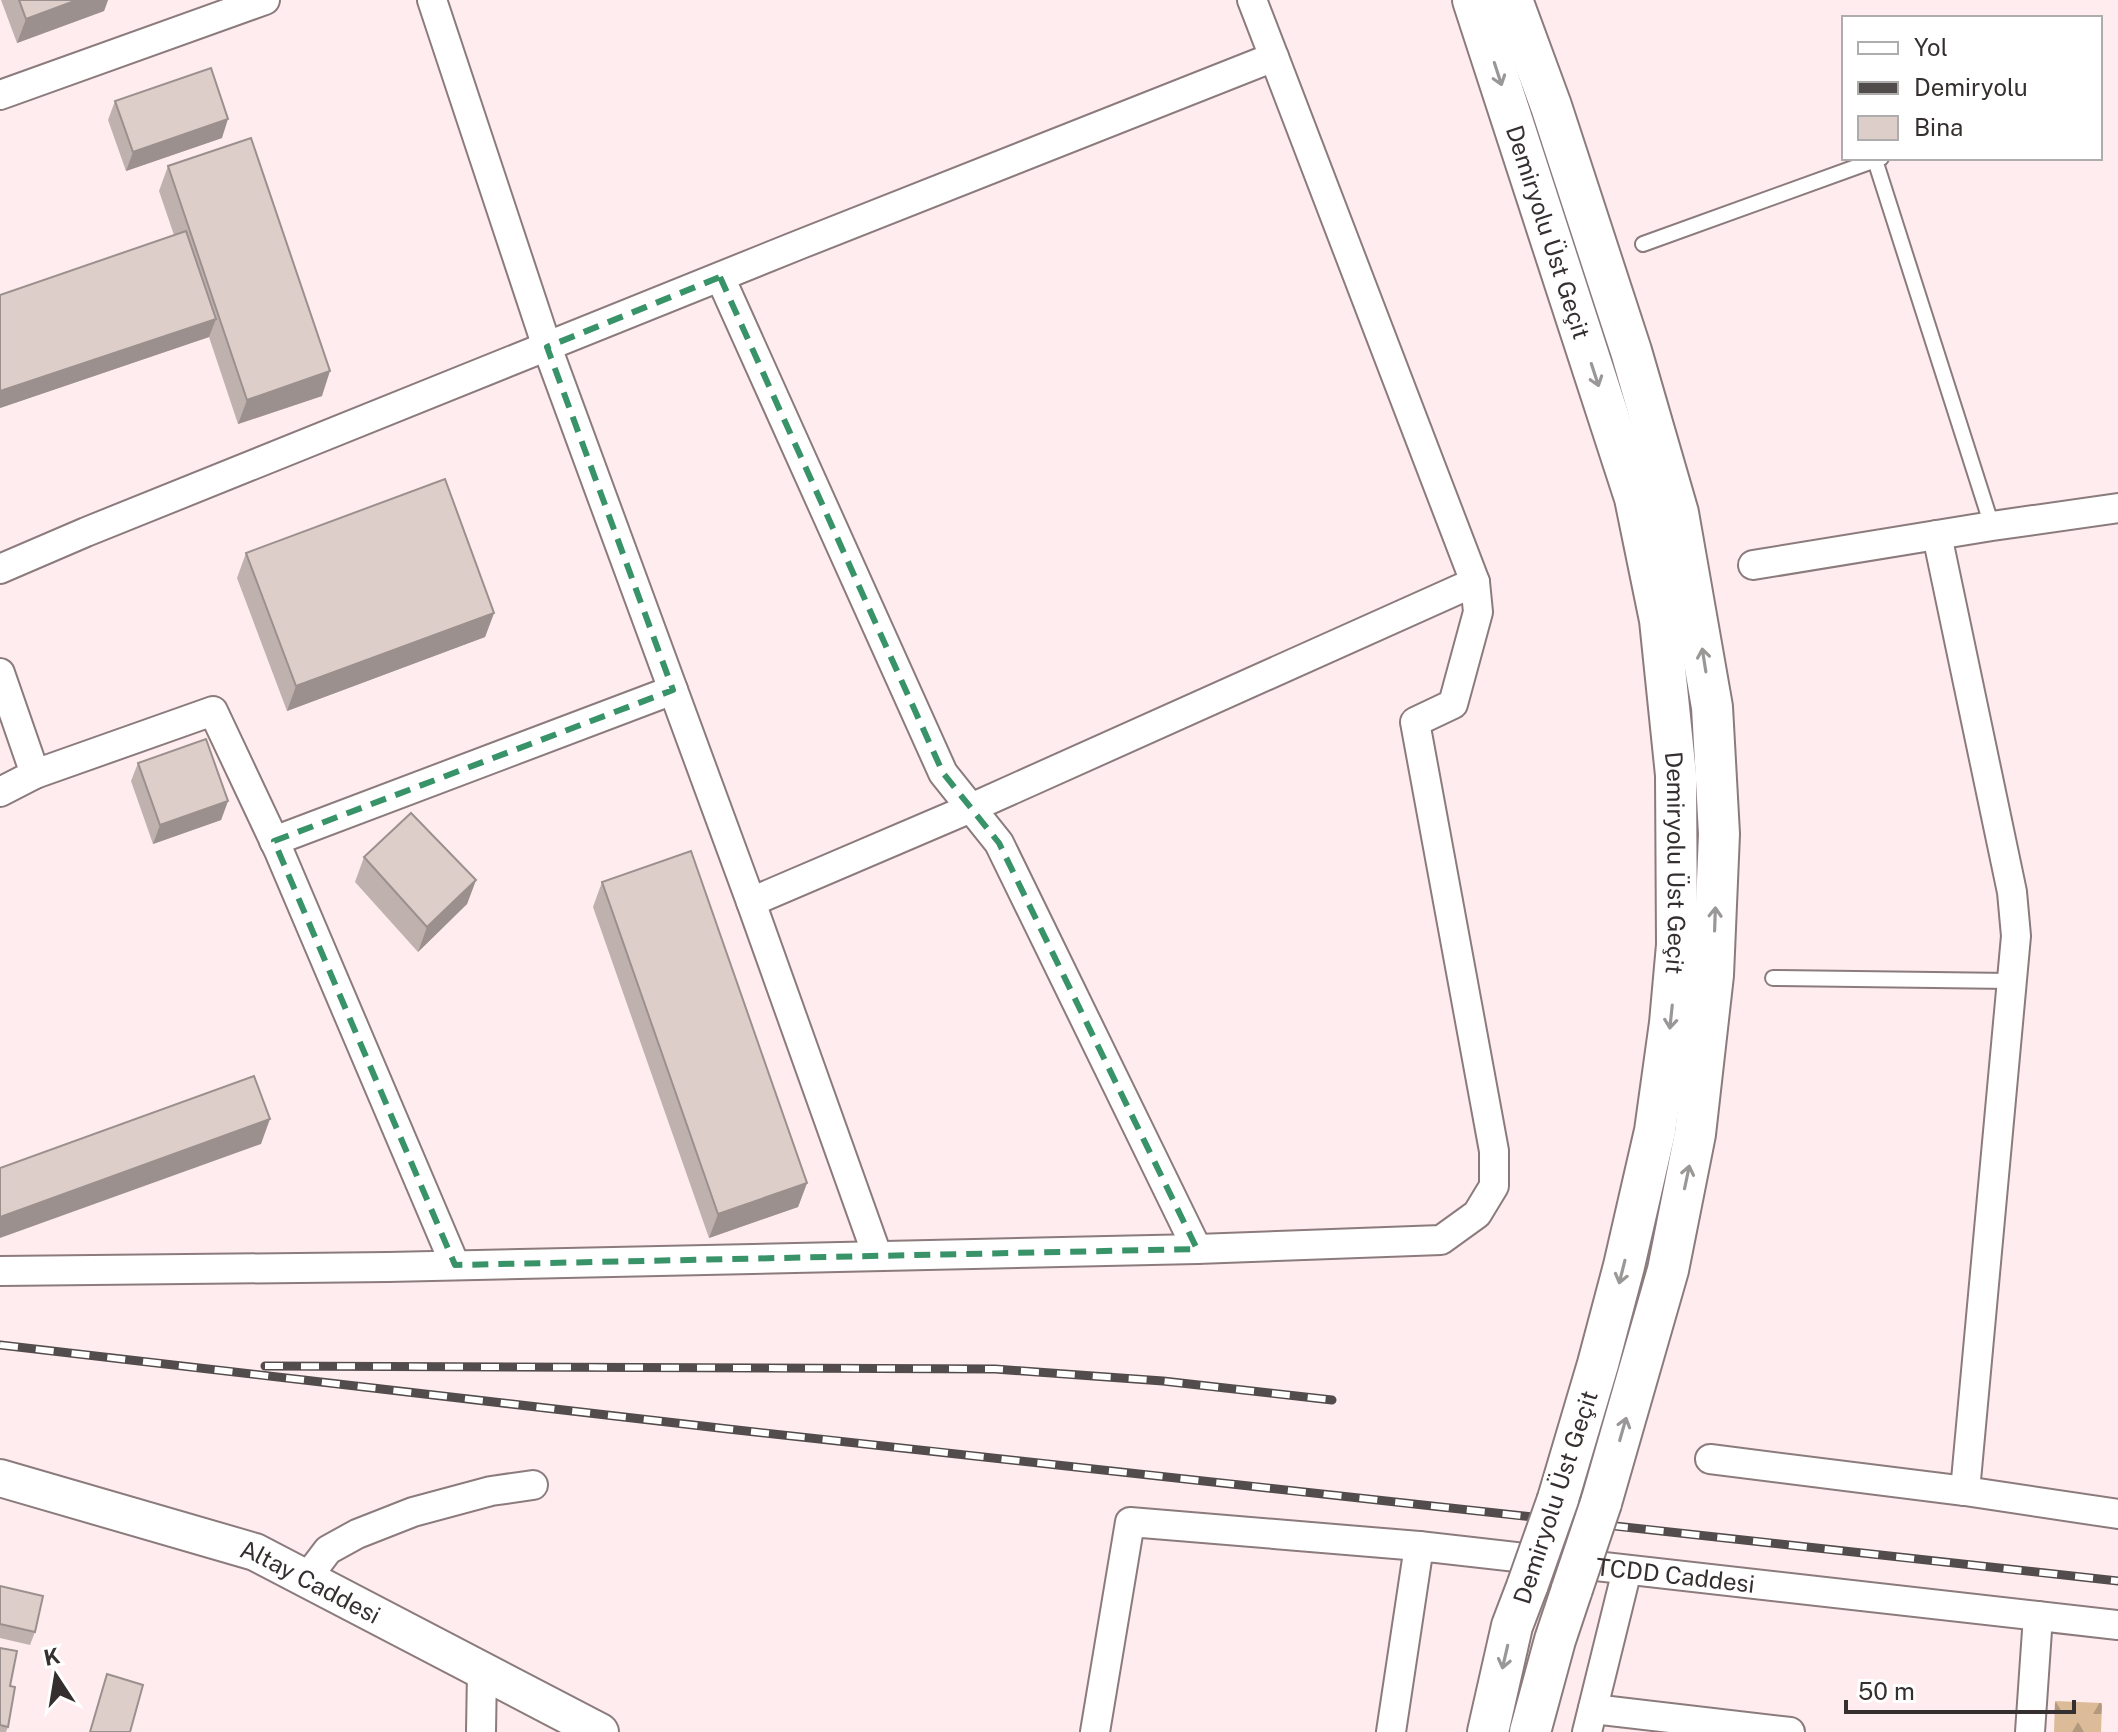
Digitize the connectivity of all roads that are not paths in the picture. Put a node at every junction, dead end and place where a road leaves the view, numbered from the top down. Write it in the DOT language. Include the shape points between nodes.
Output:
graph roads {
  1 [pos="265,0"];
  2 [pos="432,0"];
  3 [pos="1252,0"];
  4 [pos="1473,0"];
  5 [pos="1512,0"];
  6 [pos="1274,57"];
  7 [pos="0,95"];
  8 [pos="1875,160"];
  9 [pos="1878,160"];
  10 [pos="1643,244"];
  11 [pos="720,277"];
  12 [pos="547,347"];
  13 [pos="2118,508"];
  14 [pos="1992,526"];
  15 [pos="1937,535"];
  16 [pos="1753,565"];
  17 [pos="0,569"];
  18 [pos="1475,582"];
  19 [pos="0,673"];
  20 [pos="673,690"];
  21 [pos="35,774"];
  22 [pos="0,792"];
  23 [pos="971,808"];
  24 [pos="274,841"];
  25 [pos="751,902"];
  26 [pos="1773,978"];
  27 [pos="2011,981"];
  28 [pos="1197,1249"];
  29 [pos="877,1255"];
  30 [pos="455,1265"];
  31 [pos="0,1271"];
  32 [pos="1710,1459"];
  33 [pos="0,1478"];
  34 [pos="533,1485"];
  35 [pos="1965,1491"];
  36 [pos="2118,1514"];
  37 [pos="1419,1546"];
  38 [pos="1627,1570"];
  39 [pos="306,1579"];
  40 [pos="2038,1616"];
  41 [pos="2118,1625"];
  42 [pos="482,1671"];
  43 [pos="1590,1720"];
  44 [pos="481,1732"];
  45 [pos="600,1732"];
  46 [pos="1095,1732"];
  47 [pos="1391,1732"];
  48 [pos="1488,1732"];
  49 [pos="1530,1732"];
  50 [pos="1790,1732"];
  51 [pos="2030,1732"];
  1 -- 7 [label="street"];
  2 -- 12 [label="street"];
  3 -- 6 [label="street"];
  4 -- 48 [label="main road, Demiryolu Üst Geçit, one-way, bridge" via="1635,498 1660,620 1676,775 1677,945 1655,1131 1598,1364 1558,1499 1512,1626"];
  49 -- 5 [label="main road, Demiryolu Üst Geçit, one-way, bridge" via="1668,1270 1695,1134 1713,975 1719,834 1712,707 1678,513 1631,351"];
  6 -- 11 [label="street"];
  6 -- 18 [label="street"];
  8 -- 10 [label="lane"];
  9 -- 14 [label="lane"];
  11 -- 12 [label="street"];
  11 -- 23 [label="street" via="943,773"];
  12 -- 17 [label="street"];
  12 -- 20 [label="street"];
  13 -- 14 [label="street"];
  14 -- 15 [label="street"];
  15 -- 16 [label="street"];
  15 -- 27 [label="street" via="2012,892 2016,936"];
  18 -- 23 [label="street"];
  18 -- 28 [label="street" via="1478,612 1453,704 1415,722 1494,1151 1494,1186 1477,1214 1441,1240"];
  19 -- 21 [label="street"];
  20 -- 24 [label="street"];
  20 -- 25 [label="street"];
  21 -- 22 [label="street"];
  21 -- 24 [label="street" via="213,711"];
  23 -- 25 [label="street"];
  23 -- 28 [label="street" via="999,843"];
  24 -- 30 [label="street"];
  25 -- 29 [label="street"];
  26 -- 27 [label="lane"];
  27 -- 35 [label="street"];
  28 -- 29 [label="street"];
  29 -- 30 [label="street"];
  30 -- 31 [label="street"];
  32 -- 35 [label="street"];
  33 -- 39 [label="street, Altay Caddesi" via="255,1552"];
  34 -- 39 [label="street" via="413,1512 357,1534 328,1550"];
  35 -- 36 [label="street"];
  37 -- 38 [label="street, TCDD Caddesi"];
  37 -- 46 [label="street, TCDD Caddesi" via="1130,1522"];
  37 -- 47 [label="street"];
  38 -- 40 [label="street, TCDD Caddesi"];
  38 -- 43 [label="street"];
  39 -- 42 [label="street, Altay Caddesi"];
  40 -- 41 [label="street, TCDD Caddesi"];
  40 -- 51 [label="street"];
  42 -- 44 [label="street"];
  42 -- 45 [label="street, Altay Caddesi"];
  43 -- 50 [label="street"];
}
